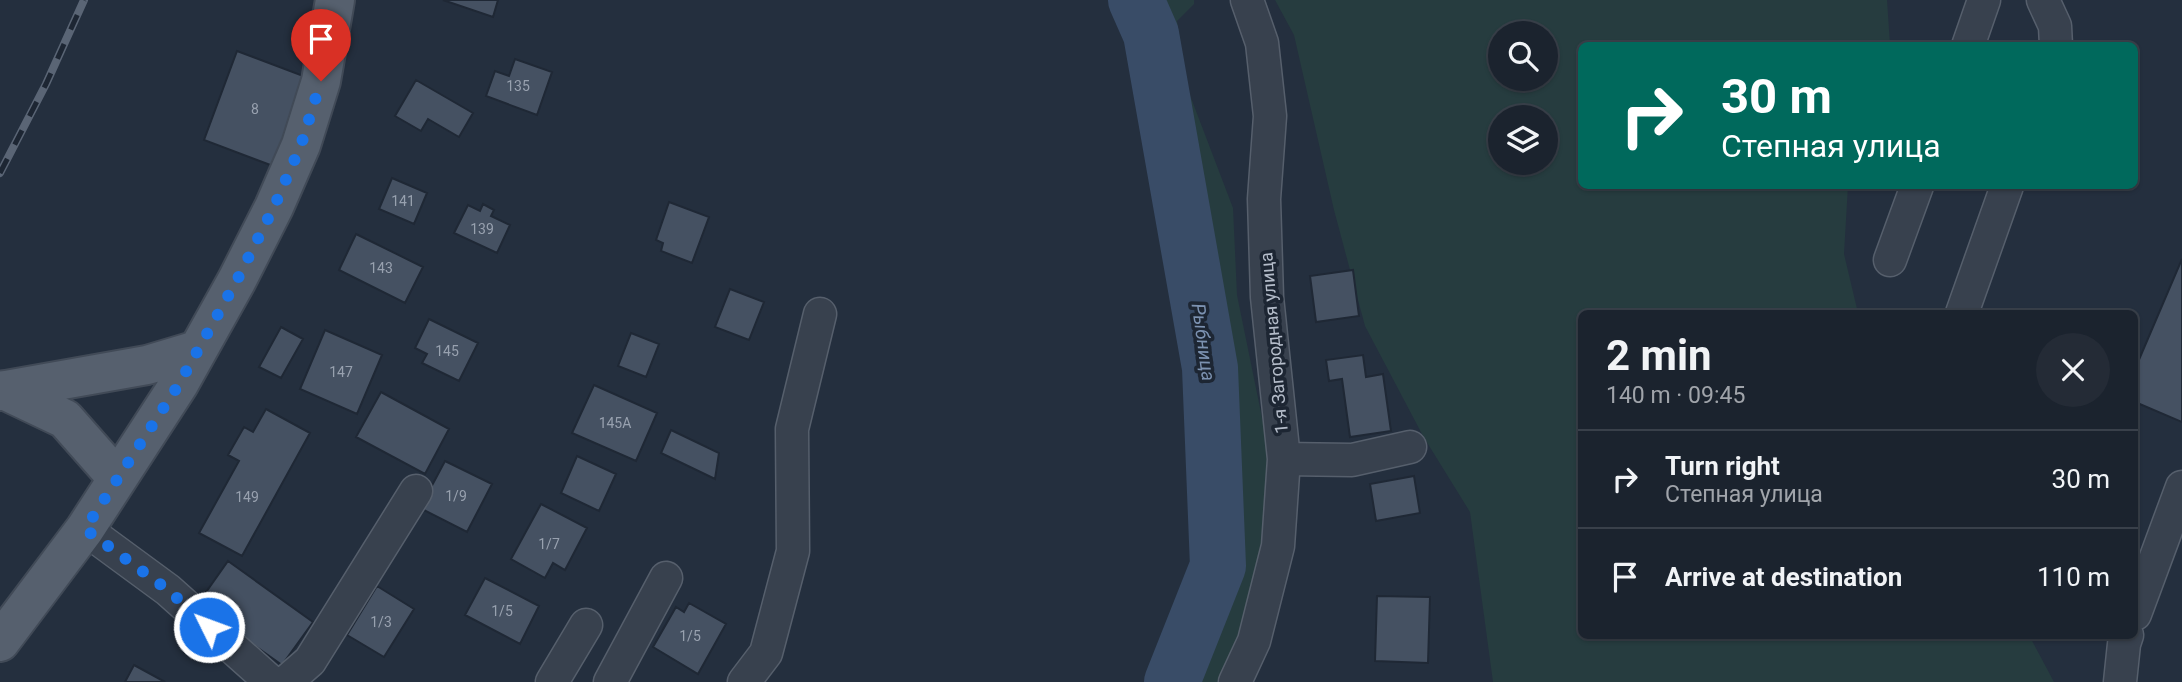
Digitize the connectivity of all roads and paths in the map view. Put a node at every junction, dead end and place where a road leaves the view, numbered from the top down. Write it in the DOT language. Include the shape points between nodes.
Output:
graph roads {
  1 [pos="335,0"];
  2 [pos="1247,0"];
  3 [pos="1984,0"];
  4 [pos="2043,0"];
  5 [pos="1969,42"];
  6 [pos="2056,42"];
  7 [pos="1916,189"];
  8 [pos="2006,189"];
  9 [pos="1890,260"];
  10 [pos="1963,310"];
  11 [pos="820,314"];
  12 [pos="197,350"];
  13 [pos="2,391"];
  14 [pos="1410,447"];
  15 [pos="1284,459"];
  16 [pos="117,478"];
  17 [pos="2182,487"];
  18 [pos="416,491"];
  19 [pos="85,529"];
  20 [pos="666,578"];
  21 [pos="2138,606"];
  22 [pos="586,625"];
  23 [pos="2126,639"];
  24 [pos="0,642"];
  25 [pos="271,682"];
  26 [pos="286,682"];
  27 [pos="552,682"];
  28 [pos="610,682"];
  29 [pos="744,682"];
  30 [pos="1235,682"];
  31 [pos="2120,682"];
  1 -- 12 [label="main road" via="321,81 301,145 274,207"];
  2 -- 15 [label="street, 1-я Загородная улица" via="1262,43 1270,116 1264,199 1266,297"];
  3 -- 5 [label="street"];
  4 -- 6 [label="street" via="2055,26"];
  7 -- 9 [label="street"];
  8 -- 10 [label="street"];
  11 -- 29 [label="street" via="792,429 793,551 766,653"];
  12 -- 13 [label="main road" via="147,365"];
  12 -- 16 [label="main road"];
  13 -- 16 [label="main road" via="65,419"];
  14 -- 15 [label="street" via="1352,460"];
  15 -- 30 [label="street, 1-я Загородная улица" via="1278,546 1254,641"];
  16 -- 19 [label="main road"];
  17 -- 21 [label="street"];
  18 -- 26 [label="street" via="310,661"];
  19 -- 24 [label="main road"];
  19 -- 25 [label="street" via="168,590"];
  20 -- 28 [label="street"];
  22 -- 27 [label="street"];
  23 -- 31 [label="street"];
}
